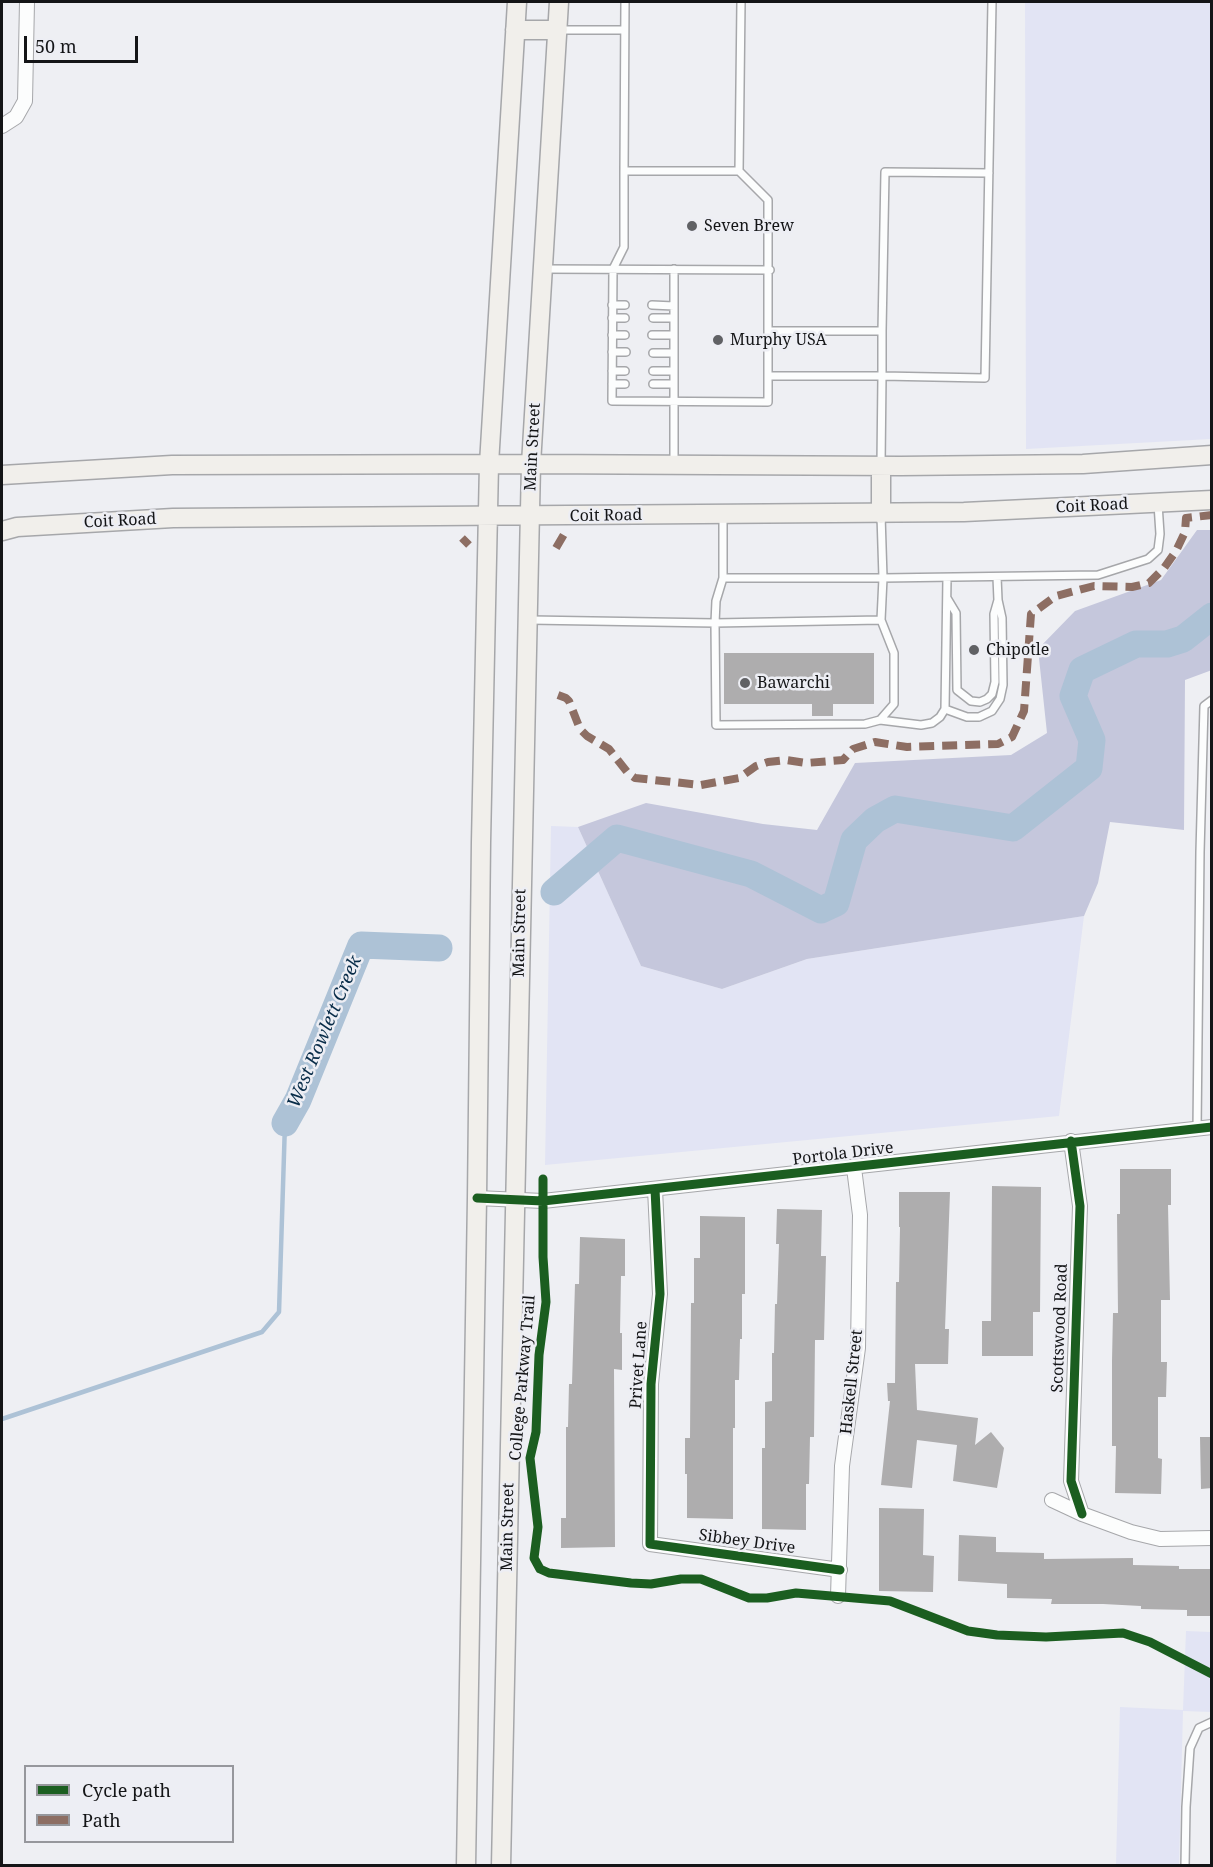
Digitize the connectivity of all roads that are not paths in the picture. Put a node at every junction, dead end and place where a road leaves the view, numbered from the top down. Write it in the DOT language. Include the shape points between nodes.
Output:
graph roads {
  1 [pos="27,2"];
  2 [pos="517,2"];
  3 [pos="559,2"];
  4 [pos="625,2"];
  5 [pos="741,2"];
  6 [pos="992,2"];
  7 [pos="514,30"];
  8 [pos="558,30"];
  9 [pos="624,30"];
  10 [pos="2,126"];
  11 [pos="624,171"];
  12 [pos="740,171"];
  13 [pos="989,173"];
  14 [pos="543,268"];
  15 [pos="613,269"];
  16 [pos="674,269"];
  17 [pos="770,270"];
  18 [pos="612,305"];
  19 [pos="625,305"];
  20 [pos="652,305"];
  21 [pos="674,306"];
  22 [pos="612,318"];
  23 [pos="625,318"];
  24 [pos="653,318"];
  25 [pos="674,318"];
  26 [pos="769,330"];
  27 [pos="882,331"];
  28 [pos="612,335"];
  29 [pos="625,335"];
  30 [pos="652,335"];
  31 [pos="674,335"];
  32 [pos="612,352"];
  33 [pos="626,352"];
  34 [pos="653,353"];
  35 [pos="674,353"];
  36 [pos="612,371"];
  37 [pos="625,371"];
  38 [pos="653,371"];
  39 [pos="674,371"];
  40 [pos="769,376"];
  41 [pos="882,376"];
  42 [pos="612,384"];
  43 [pos="625,384"];
  44 [pos="653,384"];
  45 [pos="674,384"];
  46 [pos="674,402"];
  47 [pos="1212,455"];
  48 [pos="489,464"];
  49 [pos="531,464"];
  50 [pos="674,465"];
  51 [pos="881,466"];
  52 [pos="2,475"];
  53 [pos="1212,500"];
  54 [pos="1158,502"];
  55 [pos="881,514"];
  56 [pos="488,515"];
  57 [pos="530,516"];
  58 [pos="723,516"];
  59 [pos="2,531"];
  60 [pos="997,577"];
  61 [pos="723,578"];
  62 [pos="883,578"];
  63 [pos="947,578"];
  64 [pos="947,598"];
  65 [pos="998,600"];
  66 [pos="528,620"];
  67 [pos="881,620"];
  68 [pos="715,622"];
  69 [pos="1212,700"];
  70 [pos="945,709"];
  71 [pos="880,720"];
  72 [pos="1212,1127"];
  73 [pos="1197,1130"];
  74 [pos="1071,1141"];
  75 [pos="854,1168"];
  76 [pos="655,1189"];
  77 [pos="477,1198"];
  78 [pos="514,1199"];
  79 [pos="1052,1500"];
  80 [pos="1082,1514"];
  81 [pos="1212,1538"];
  82 [pos="650,1544"];
  83 [pos="840,1570"];
  84 [pos="838,1596"];
  85 [pos="1212,1722"];
  86 [pos="466,1866"];
  87 [pos="501,1866"];
  88 [pos="1185,1866"];
  1 -- 10 [label="street" via="26,95 17,115"];
  2 -- 7 [label="main road"];
  3 -- 8 [label="main road, Main Street"];
  4 -- 9 [label="lane"];
  5 -- 12 [label="lane"];
  6 -- 13 [label="lane"];
  7 -- 8 [label="main road"];
  7 -- 48 [label="main road"];
  8 -- 9 [label="lane"];
  8 -- 14 [label="main road, Main Street"];
  9 -- 11 [label="lane"];
  11 -- 12 [label="lane"];
  11 -- 15 [label="lane" via="624,247"];
  12 -- 17 [label="lane" via="768,200"];
  13 -- 27 [label="lane" via="885,171"];
  13 -- 41 [label="lane" via="986,378"];
  14 -- 15 [label="lane"];
  14 -- 49 [label="main road, Main Street"];
  15 -- 16 [label="lane"];
  15 -- 18 [label="lane"];
  16 -- 17 [label="lane"];
  16 -- 21 [label="lane"];
  17 -- 26 [label="lane"];
  18 -- 19 [label="lane"];
  18 -- 22 [label="lane"];
  20 -- 21 [label="lane"];
  21 -- 25 [label="lane"];
  22 -- 23 [label="lane"];
  22 -- 28 [label="lane"];
  24 -- 25 [label="lane"];
  25 -- 31 [label="lane"];
  26 -- 27 [label="lane"];
  26 -- 40 [label="lane"];
  27 -- 41 [label="lane"];
  28 -- 29 [label="lane"];
  28 -- 32 [label="lane"];
  30 -- 31 [label="lane"];
  31 -- 35 [label="lane"];
  32 -- 33 [label="lane"];
  32 -- 36 [label="lane"];
  34 -- 35 [label="lane"];
  35 -- 39 [label="lane"];
  36 -- 37 [label="lane"];
  36 -- 42 [label="lane"];
  38 -- 39 [label="lane"];
  39 -- 45 [label="lane"];
  40 -- 41 [label="lane"];
  40 -- 46 [label="lane" via="768,402"];
  41 -- 51 [label="lane"];
  42 -- 43 [label="lane"];
  42 -- 46 [label="lane" via="612,401"];
  44 -- 45 [label="lane"];
  45 -- 46 [label="lane"];
  46 -- 50 [label="lane"];
  47 -- 51 [label="main road" via="1083,464"];
  48 -- 49 [label="main road"];
  48 -- 52 [label="main road" via="172,465"];
  48 -- 56 [label="main road"];
  49 -- 50 [label="main road"];
  49 -- 57 [label="main road, Main Street"];
  50 -- 51 [label="main road"];
  51 -- 55 [label="main road"];
  53 -- 54 [label="main road, Coit Road"];
  54 -- 55 [label="main road, Coit Road"];
  54 -- 60 [label="lane" via="1158,550 1148,559 1098,575"];
  55 -- 58 [label="main road, Coit Road"];
  55 -- 62 [label="lane"];
  56 -- 57 [label="main road, Coit Road"];
  56 -- 59 [label="main road, Coit Road" via="173,518"];
  56 -- 77 [label="main road"];
  57 -- 58 [label="main road, Coit Road"];
  57 -- 66 [label="main road, Main Street"];
  58 -- 61 [label="lane"];
  60 -- 63 [label="lane"];
  60 -- 65 [label="lane"];
  61 -- 62 [label="lane"];
  61 -- 68 [label="lane"];
  62 -- 63 [label="lane"];
  62 -- 67 [label="lane"];
  63 -- 64 [label="lane"];
  64 -- 65 [label="lane" via="956,613 957,690 971,701 980,702 992,694 995,682 994,614"];
  64 -- 70 [label="lane"];
  65 -- 70 [label="lane" via="1002,618 1000,699 992,711 979,717"];
  66 -- 68 [label="lane"];
  66 -- 78 [label="main road, Main Street"];
  67 -- 68 [label="lane"];
  67 -- 71 [label="lane" via="894,653 894,704"];
  68 -- 71 [label="lane" via="716,725 865,724"];
  69 -- 73 [label="lane" via="1204,706"];
  70 -- 71 [label="lane" via="932,723 921,725"];
  72 -- 73 [label="street, Portola Drive"];
  73 -- 74 [label="street, Portola Drive"];
  74 -- 75 [label="street, Portola Drive"];
  74 -- 80 [label="street, Scottswood Road" via="1080,1206 1071,1480"];
  75 -- 76 [label="street, Portola Drive"];
  75 -- 83 [label="street, Haskell Street" via="860,1215 858,1348 842,1466"];
  76 -- 78 [label="street, Portola Drive" via="543,1201"];
  76 -- 82 [label="street, Privet Lane" via="660,1294 651,1384"];
  77 -- 78 [label="street, Portola Drive"];
  77 -- 86 [label="main road"];
  78 -- 87 [label="main road, Main Street"];
  79 -- 80 [label="street"];
  80 -- 81 [label="street" via="1160,1539"];
  82 -- 83 [label="street, Sibbey Drive"];
  83 -- 84 [label="street, Haskell Street"];
  85 -- 88 [label="lane" via="1199,1728 1190,1749"];
}
